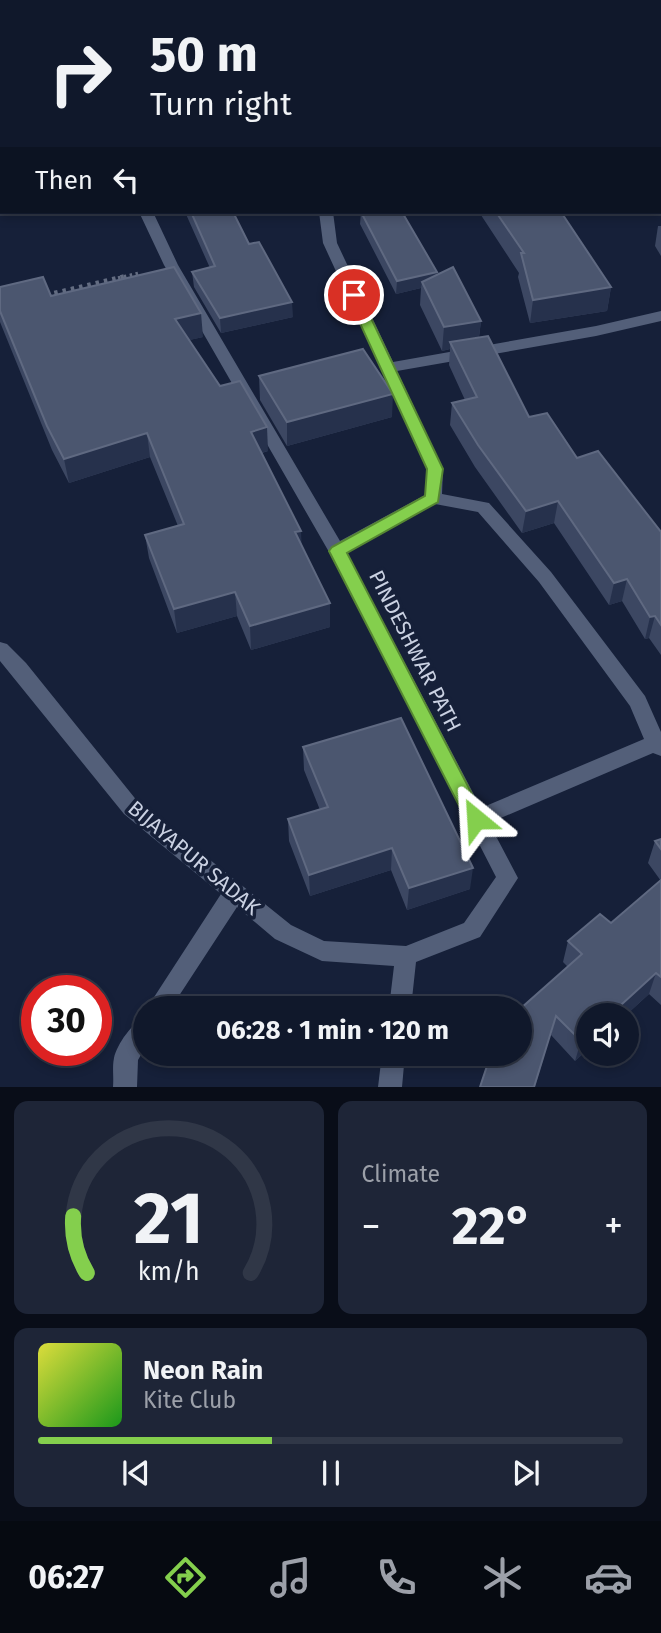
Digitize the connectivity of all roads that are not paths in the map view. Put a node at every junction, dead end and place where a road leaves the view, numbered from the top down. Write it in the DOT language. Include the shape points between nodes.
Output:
graph roads {
  1 [pos="147,214"];
  2 [pos="327,214"];
  3 [pos="661,316"];
  4 [pos="389,368"];
  5 [pos="433,498"];
  6 [pos="337,551"];
  7 [pos="0,649"];
  8 [pos="659,745"];
  9 [pos="476,819"];
  10 [pos="234,893"];
  11 [pos="406,956"];
  12 [pos="166,996"];
  13 [pos="401,996"];
  14 [pos="133,1047"];
  15 [pos="393,1066"];
  16 [pos="125,1087"];
  17 [pos="390,1087"];
  1 -- 6 [label="street, PINDESHWAR PATH" via="171,265"];
  2 -- 4 [label="street" via="330,243"];
  3 -- 4 [label="street"];
  4 -- 5 [label="street" via="435,469"];
  5 -- 6 [label="street"];
  5 -- 8 [label="street" via="483,507 545,578 638,702"];
  6 -- 9 [label="street, PINDESHWAR PATH"];
  7 -- 10 [label="street, BIJAYAPUR SADAK" via="131,808"];
  8 -- 9 [label="street"];
  9 -- 11 [label="street, PINDESHWAR PATH" via="507,878 472,930"];
  10 -- 11 [label="street, BIJAYAPUR SADAK" via="283,932 322,951"];
  10 -- 12 [label="street"];
  11 -- 13 [label="street"];
  14 -- 16 [label="street" via="126,1058"];
  15 -- 17 [label="street"];
}
